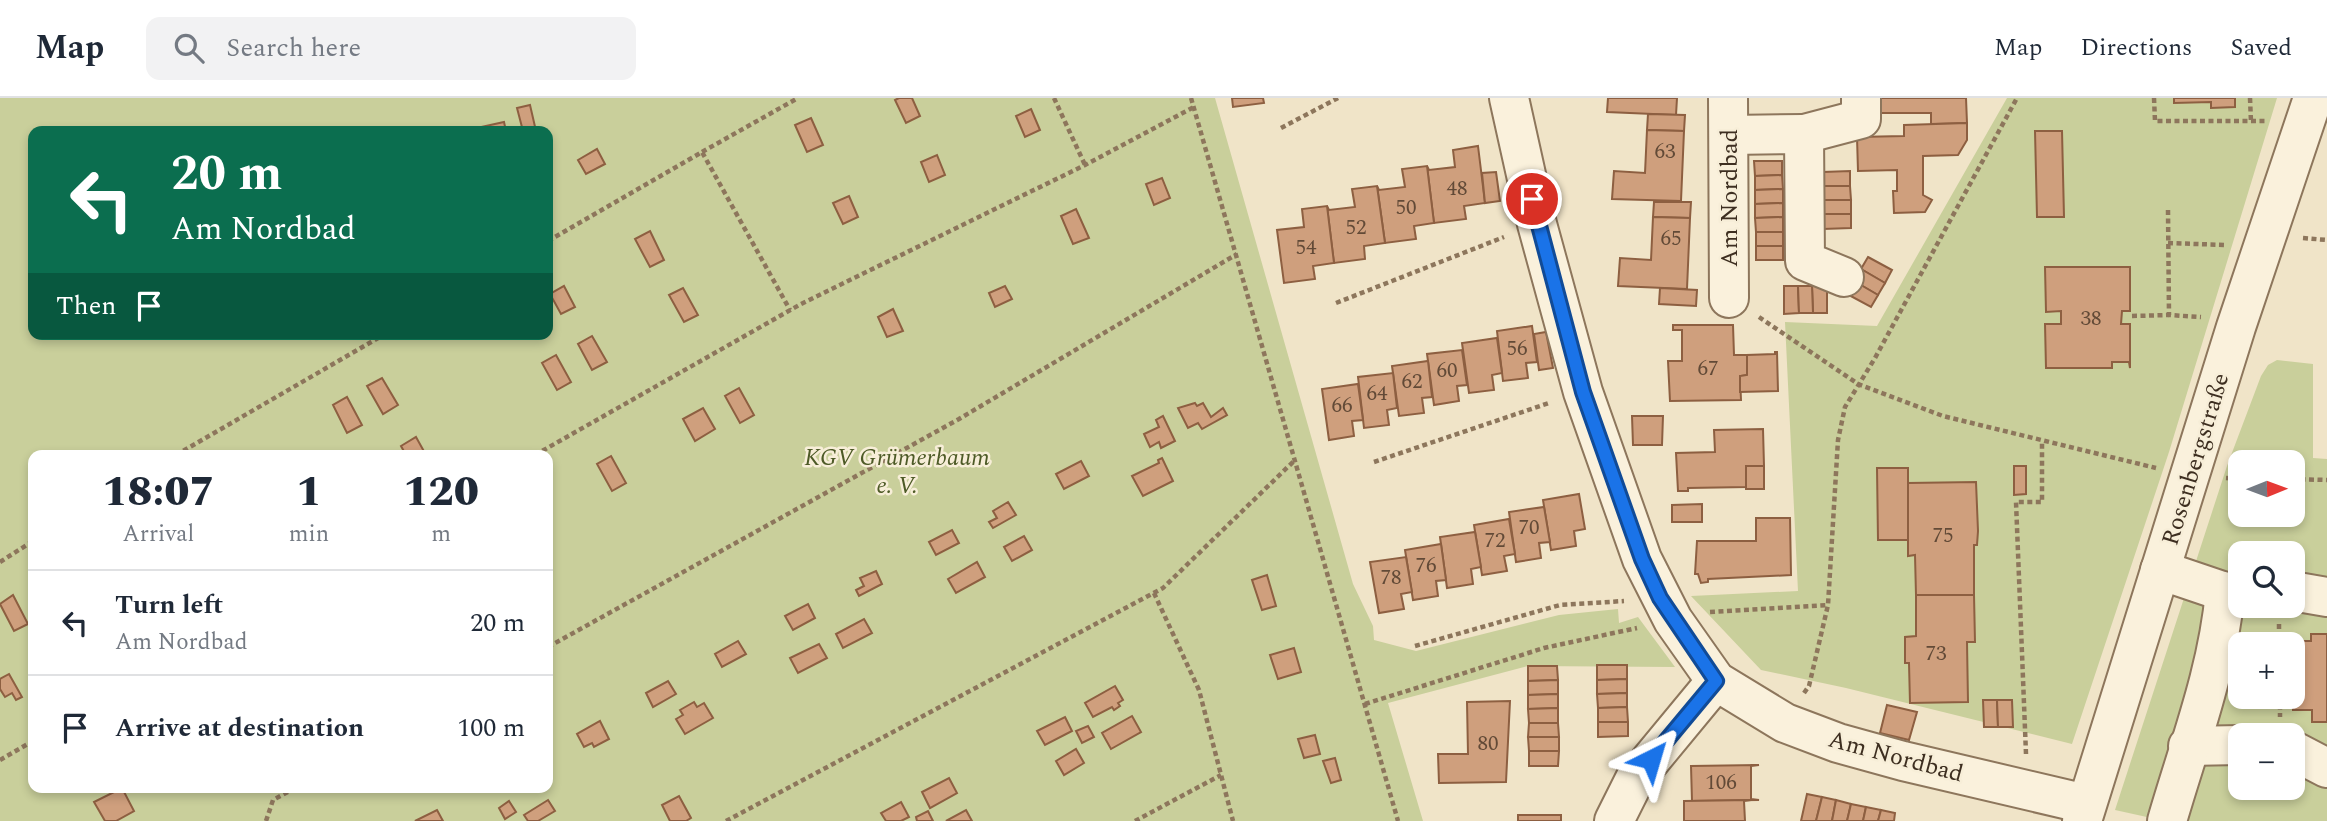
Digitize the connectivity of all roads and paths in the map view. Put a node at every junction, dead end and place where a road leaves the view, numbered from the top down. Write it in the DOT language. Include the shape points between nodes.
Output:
graph roads {
  1 [pos="798,98"];
  2 [pos="1054,98"];
  3 [pos="1191,98"];
  4 [pos="1338,98"];
  5 [pos="1509,98"];
  6 [pos="1728,98"];
  7 [pos="1861,98"];
  8 [pos="2017,98"];
  9 [pos="2154,98"];
  10 [pos="2250,98"];
  11 [pos="2313,98"];
  12 [pos="1194,107"];
  13 [pos="1281,128"];
  14 [pos="1804,134"];
  15 [pos="1729,135"];
  16 [pos="702,152"];
  17 [pos="1085,165"];
  18 [pos="2168,210"];
  19 [pos="1537,224"];
  20 [pos="553,238"];
  21 [pos="2168,243"];
  22 [pos="2263,247"];
  23 [pos="1237,254"];
  24 [pos="1844,277"];
  25 [pos="1729,298"];
  26 [pos="1336,303"];
  27 [pos="790,310"];
  28 [pos="2169,315"];
  29 [pos="2132,316"];
  30 [pos="2236,327"];
  31 [pos="376,340"];
  32 [pos="1858,384"];
  33 [pos="1583,392"];
  34 [pos="2042,442"];
  35 [pos="185,450"];
  36 [pos="544,450"];
  37 [pos="1295,460"];
  38 [pos="1374,462"];
  39 [pos="2190,475"];
  40 [pos="2305,479"];
  41 [pos="2327,480"];
  42 [pos="28,544"];
  43 [pos="0,562"];
  44 [pos="2160,570"];
  45 [pos="2228,590"];
  46 [pos="1154,593"];
  47 [pos="2305,593"];
  48 [pos="2327,597"];
  49 [pos="1828,606"];
  50 [pos="1667,609"];
  51 [pos="2228,610"];
  52 [pos="553,645"];
  53 [pos="1415,646"];
  54 [pos="1716,681"];
  55 [pos="1365,704"];
  56 [pos="1785,723"];
  57 [pos="28,744"];
  58 [pos="2228,745"];
  59 [pos="2188,746"];
  60 [pos="2305,757"];
  61 [pos="0,760"];
  62 [pos="2327,768"];
  63 [pos="1221,775"];
  64 [pos="2027,789"];
  65 [pos="286,793"];
  66 [pos="2089,816"];
  67 [pos="266,821"];
  68 [pos="726,821"];
  69 [pos="1135,821"];
  70 [pos="1233,821"];
  71 [pos="1398,821"];
  72 [pos="1614,821"];
  73 [pos="2167,821"];
  1 -- 16 [label="path"];
  2 -- 17 [label="path"];
  3 -- 12 [label="path"];
  4 -- 13 [label="path"];
  5 -- 19 [label="street, Am Nordbad"];
  6 -- 15 [label="street, Am Nordbad"];
  7 -- 14 [label="street" via="1861,119"];
  8 -- 32 [label="path"];
  9 -- 10 [label="path" via="2155,121 2251,122"];
  11 -- 22 [label="street, Rosenbergstraße"];
  12 -- 17 [label="path"];
  12 -- 23 [label="path"];
  14 -- 15 [label="street"];
  14 -- 24 [label="street" via="1805,261"];
  15 -- 25 [label="street, Am Nordbad"];
  16 -- 20 [label="path"];
  16 -- 27 [label="path"];
  17 -- 27 [label="path"];
  18 -- 21 [label="path"];
  19 -- 26 [label="path"];
  19 -- 33 [label="street, Am Nordbad"];
  21 -- 22 [label="path"];
  21 -- 28 [label="path"];
  22 -- 30 [label="street, Rosenbergstraße"];
  23 -- 37 [label="path"];
  23 -- 52 [label="path" via="959,419"];
  25 -- 32 [label="path"];
  27 -- 36 [label="path"];
  28 -- 29 [label="path"];
  28 -- 30 [label="path"];
  30 -- 39 [label="street, Rosenbergstraße"];
  31 -- 35 [label="path"];
  32 -- 34 [label="path" via="1943,416"];
  32 -- 49 [label="path" via="1845,407 1838,440"];
  33 -- 38 [label="path"];
  33 -- 50 [label="street, Am Nordbad" via="1642,559"];
  34 -- 39 [label="path"];
  34 -- 64 [label="path" via="2042,502 2016,502"];
  37 -- 46 [label="path"];
  37 -- 55 [label="path"];
  39 -- 44 [label="street, Rosenbergstraße"];
  40 -- 41 [label="path"];
  42 -- 43 [label="path"];
  44 -- 45 [label="street"];
  44 -- 66 [label="street, Rosenbergstraße"];
  46 -- 63 [label="path" via="1199,690"];
  46 -- 68 [label="path"];
  47 -- 48 [label="street"];
  49 -- 50 [label="path"];
  49 -- 56 [label="path" via="1809,686"];
  50 -- 53 [label="path" via="1560,605"];
  50 -- 54 [label="street, Am Nordbad"];
  50 -- 55 [label="path"];
  51 -- 59 [label="street"];
  54 -- 56 [label="street, Am Nordbad"];
  54 -- 72 [label="street" via="1635,779"];
  55 -- 71 [label="path"];
  56 -- 64 [label="street, Am Nordbad" via="1903,761"];
  57 -- 61 [label="path"];
  58 -- 59 [label="street"];
  59 -- 73 [label="street"];
  60 -- 62 [label="street"];
  63 -- 69 [label="path"];
  63 -- 70 [label="path"];
  64 -- 66 [label="street, Am Nordbad"];
  65 -- 67 [label="path" via="273,800"];
}
